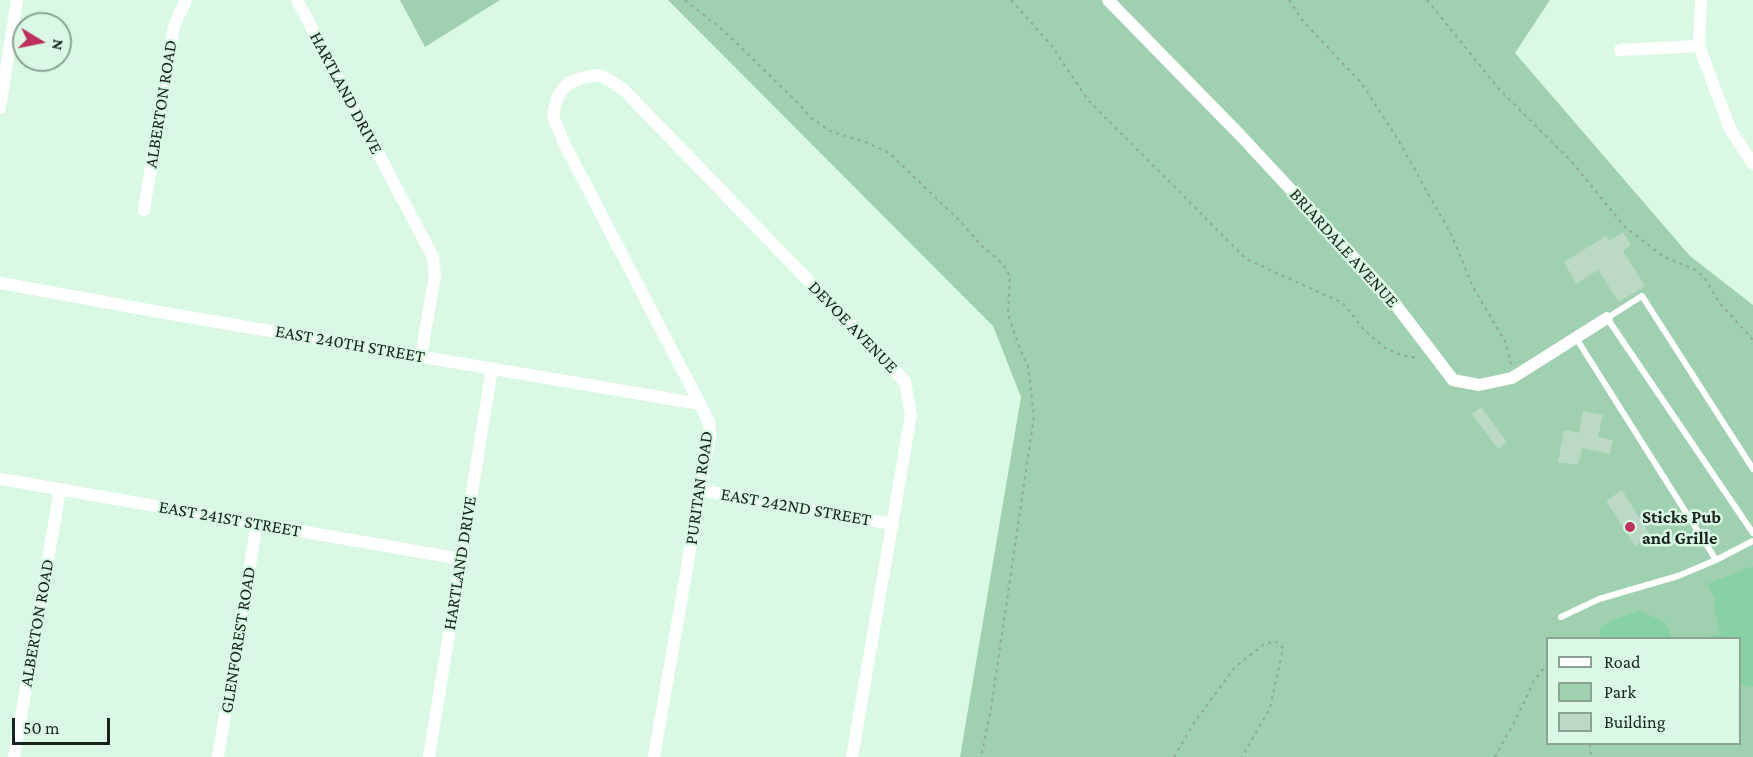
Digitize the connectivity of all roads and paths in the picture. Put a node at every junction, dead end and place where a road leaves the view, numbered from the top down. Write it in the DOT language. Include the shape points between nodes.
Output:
graph roads {
  1 [pos="17,0"];
  2 [pos="186,0"];
  3 [pos="297,0"];
  4 [pos="685,0"];
  5 [pos="1011,0"];
  6 [pos="1108,0"];
  7 [pos="1289,0"];
  8 [pos="1427,0"];
  9 [pos="1701,0"];
  10 [pos="1699,46"];
  11 [pos="1620,50"];
  12 [pos="0,108"];
  13 [pos="564,143"];
  14 [pos="1753,164"];
  15 [pos="144,210"];
  16 [pos="0,283"];
  17 [pos="1606,318"];
  18 [pos="1576,338"];
  19 [pos="1753,340"];
  20 [pos="421,356"];
  21 [pos="1426,359"];
  22 [pos="1511,365"];
  23 [pos="492,369"];
  24 [pos="700,404"];
  25 [pos="1753,469"];
  26 [pos="0,479"];
  27 [pos="60,490"];
  28 [pos="700,490"];
  29 [pos="257,523"];
  30 [pos="892,524"];
  31 [pos="1753,533"];
  32 [pos="1753,541"];
  33 [pos="461,559"];
  34 [pos="1716,560"];
  35 [pos="1561,617"];
  36 [pos="1546,666"];
  37 [pos="14,757"];
  38 [pos="218,757"];
  39 [pos="429,757"];
  40 [pos="654,757"];
  41 [pos="852,757"];
  42 [pos="981,757"];
  43 [pos="1174,757"];
  44 [pos="1242,757"];
  45 [pos="1495,757"];
  1 -- 12 [label="street"];
  2 -- 15 [label="street, ALBERTON ROAD" via="174,26"];
  3 -- 20 [label="street, HARTLAND DRIVE" via="433,257 435,275"];
  4 -- 42 [label="path" via="724,31 810,117 830,131 889,153 1003,264 1010,276 1008,314 1028,366 1034,416"];
  5 -- 21 [label="path" via="1051,45 1088,100 1246,259 1343,303 1364,330 1385,348"];
  6 -- 18 [label="street, BRIARDALE AVENUE" via="1386,292 1453,380 1479,385 1512,378"];
  7 -- 22 [label="path" via="1303,21 1362,84 1397,138 1506,343"];
  8 -- 19 [label="path" via="1499,89 1571,161 1625,227 1664,257 1704,277 1719,302"];
  9 -- 10 [label="street"];
  10 -- 11 [label="street"];
  10 -- 14 [label="street" via="1730,129"];
  13 -- 24 [label="street, PURITAN ROAD"];
  13 -- 30 [label="street, DEVOE AVENUE" via="553,117 557,98 567,84 580,78 598,75 608,79 624,90 893,368 905,382 911,415"];
  16 -- 20 [label="street, EAST 240TH STREET"];
  17 -- 18 [label="street, BRIARDALE AVENUE"];
  17 -- 25 [label="lane" via="1642,296"];
  17 -- 31 [label="lane"];
  18 -- 34 [label="lane"];
  20 -- 23 [label="street, EAST 240TH STREET"];
  23 -- 24 [label="street, EAST 240TH STREET"];
  23 -- 33 [label="street, HARTLAND DRIVE"];
  24 -- 28 [label="street, PURITAN ROAD" via="710,436"];
  26 -- 27 [label="street, EAST 241ST STREET"];
  27 -- 29 [label="street, EAST 241ST STREET"];
  27 -- 37 [label="street, ALBERTON ROAD"];
  28 -- 30 [label="street, EAST 242ND STREET"];
  28 -- 40 [label="street, PURITAN ROAD"];
  29 -- 33 [label="street, EAST 241ST STREET"];
  29 -- 38 [label="street, GLENFOREST ROAD"];
  30 -- 41 [label="street, DEVOE AVENUE"];
  32 -- 34 [label="lane"];
  33 -- 39 [label="street, HARTLAND DRIVE"];
  34 -- 35 [label="lane" via="1678,576 1599,599"];
  36 -- 45 [label="path"];
  43 -- 44 [label="path" via="1235,667 1263,645 1275,641 1283,648 1270,708"];
}
